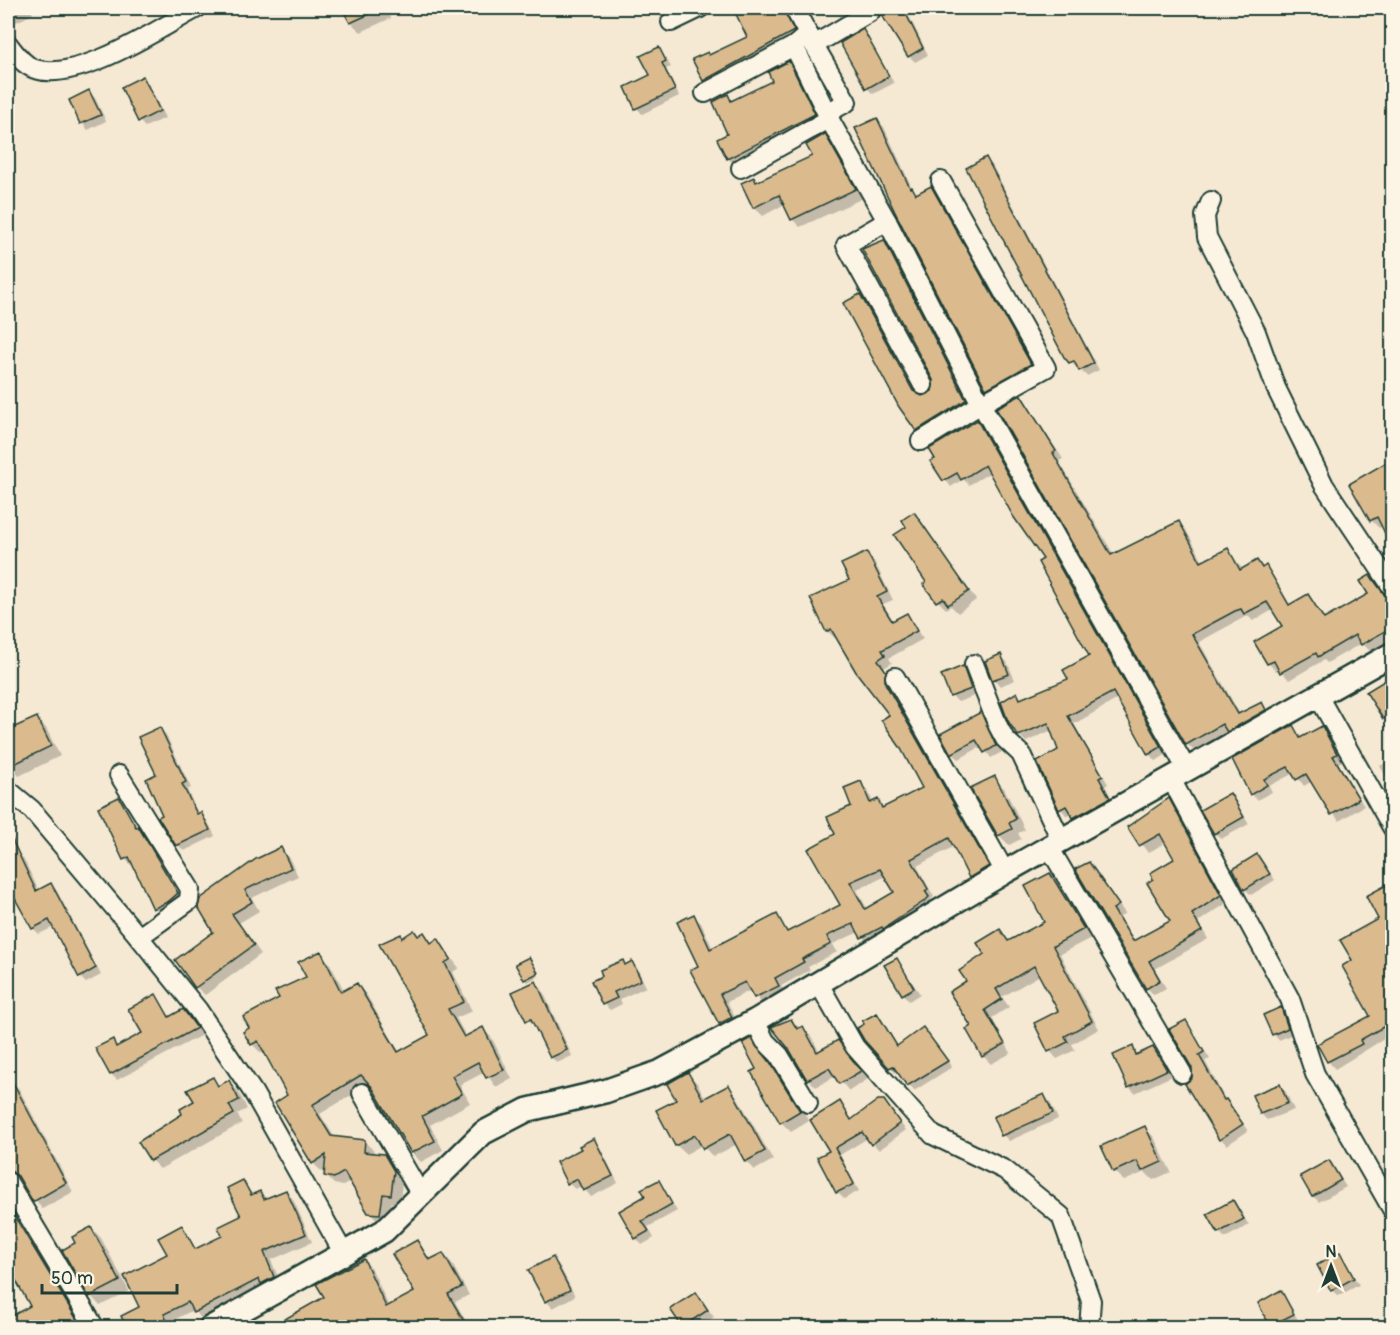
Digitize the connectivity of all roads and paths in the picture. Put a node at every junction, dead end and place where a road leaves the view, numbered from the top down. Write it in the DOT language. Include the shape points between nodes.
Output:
graph roads {
  1 [pos="197,8"];
  2 [pos="700,8"];
  3 [pos="794,8"];
  4 [pos="870,12"];
  5 [pos="671,22"];
  6 [pos="805,42"];
  7 [pos="8,44"];
  8 [pos="705,93"];
  9 [pos="828,116"];
  10 [pos="741,168"];
  11 [pos="941,181"];
  12 [pos="1211,201"];
  13 [pos="887,221"];
  14 [pos="923,385"];
  15 [pos="981,404"];
  16 [pos="921,441"];
  17 [pos="1392,587"];
  18 [pos="1392,654"];
  19 [pos="974,664"];
  20 [pos="895,677"];
  21 [pos="1318,696"];
  22 [pos="1179,774"];
  23 [pos="119,775"];
  24 [pos="8,790"];
  25 [pos="1392,827"];
  26 [pos="1055,844"];
  27 [pos="1005,872"];
  28 [pos="139,937"];
  29 [pos="819,984"];
  30 [pos="755,1021"];
  31 [pos="1182,1073"];
  32 [pos="362,1093"];
  33 [pos="808,1103"];
  34 [pos="8,1182"];
  35 [pos="421,1195"];
  36 [pos="1392,1209"];
  37 [pos="344,1254"];
  38 [pos="95,1328"];
  39 [pos="210,1328"];
  40 [pos="1089,1328"];
  1 -- 7 [label="street" via="115,53 61,70 35,69 19,59"];
  2 -- 5 [label="street"];
  3 -- 6 [label="street"];
  4 -- 6 [label="street"];
  6 -- 8 [label="street"];
  6 -- 9 [label="street"];
  9 -- 10 [label="street"];
  9 -- 13 [label="street"];
  11 -- 15 [label="street" via="1046,368"];
  12 -- 17 [label="street" via="1205,216 1207,237 1256,332 1276,388 1324,485"];
  13 -- 14 [label="street" via="846,245"];
  13 -- 15 [label="street"];
  15 -- 16 [label="street"];
  15 -- 22 [label="street"];
  18 -- 21 [label="street"];
  19 -- 26 [label="street" via="1005,740 1021,754"];
  20 -- 27 [label="street"];
  21 -- 22 [label="street"];
  21 -- 25 [label="street"];
  22 -- 26 [label="street"];
  22 -- 36 [label="street" via="1290,999 1315,1074"];
  23 -- 28 [label="street" via="190,890 189,901"];
  24 -- 28 [label="street" via="32,810"];
  26 -- 27 [label="street"];
  26 -- 31 [label="street"];
  27 -- 29 [label="street"];
  28 -- 37 [label="street" via="198,1011 253,1092"];
  29 -- 30 [label="street"];
  29 -- 40 [label="street" via="855,1047 933,1135 1005,1170 1061,1216 1090,1301"];
  30 -- 33 [label="street"];
  30 -- 35 [label="street" via="660,1072 509,1118 483,1133"];
  32 -- 35 [label="street"];
  34 -- 38 [label="street"];
  35 -- 37 [label="street" via="384,1231"];
  37 -- 39 [label="street"];
}
